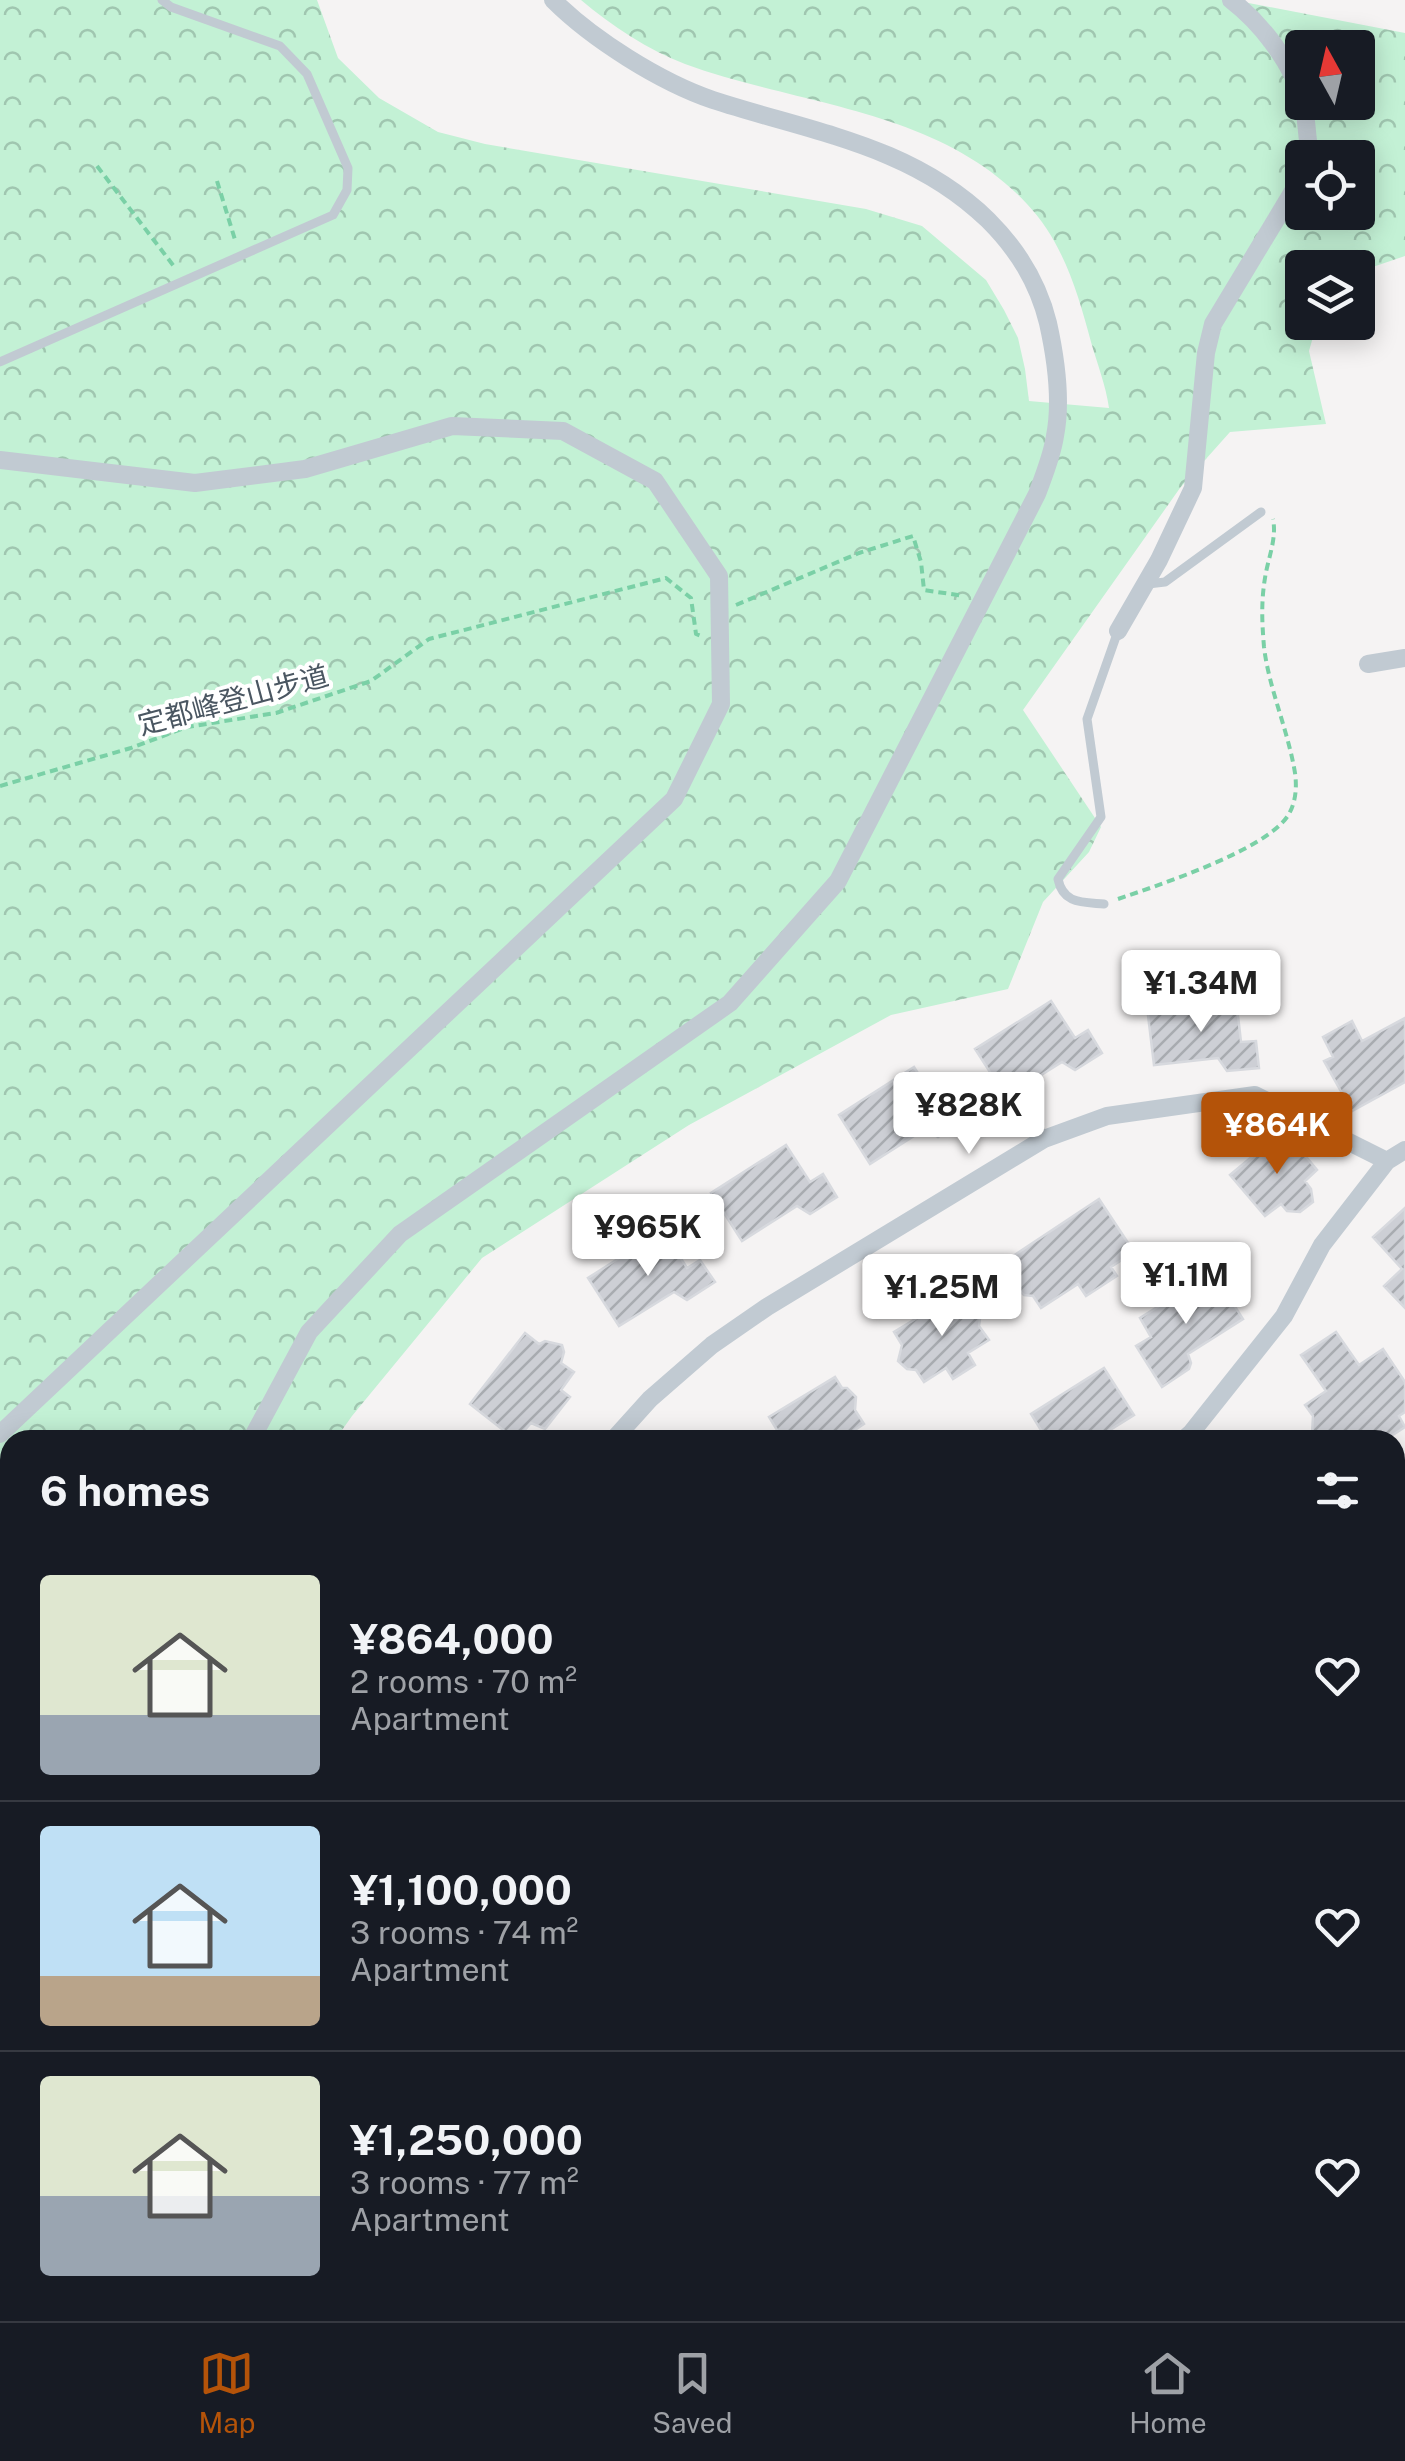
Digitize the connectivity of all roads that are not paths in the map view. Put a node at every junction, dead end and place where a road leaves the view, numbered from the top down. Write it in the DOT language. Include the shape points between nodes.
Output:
graph roads {
  1 [pos="162,0"];
  2 [pos="553,0"];
  3 [pos="1231,0"];
  4 [pos="1285,62"];
  5 [pos="1285,205"];
  6 [pos="0,362"];
  7 [pos="0,460"];
  8 [pos="1260,512"];
  9 [pos="1145,584"];
  10 [pos="1118,631"];
  11 [pos="1405,658"];
  12 [pos="1368,664"];
  13 [pos="1104,904"];
  14 [pos="1405,1150"];
  15 [pos="1387,1161"];
  16 [pos="4,1430"];
  17 [pos="257,1430"];
  18 [pos="622,1430"];
  19 [pos="1194,1430"];
  1 -- 6 [label="lane" via="280,46 307,74 348,168 347,190 333,216"];
  2 -- 17 [label="street" via="591,33 692,92 890,156 945,184 977,210 1010,244 1037,288 1052,341 1056,433 1037,494 838,882 730,1004 400,1234 309,1332"];
  3 -- 4 [label="street" via="1252,16"];
  5 -- 9 [label="street" via="1213,324 1193,488"];
  7 -- 16 [label="street" via="195,483 305,469 452,426 563,431 655,481 719,576 722,704 674,800"];
  8 -- 9 [label="lane" via="1165,582"];
  9 -- 10 [label="street"];
  10 -- 13 [label="lane" via="1087,719 1101,817 1058,880 1070,900"];
  11 -- 12 [label="street"];
  14 -- 15 [label="street"];
  15 -- 18 [label="street" via="1255,1096 1107,1116 1044,1140 767,1307 712,1345"];
  15 -- 19 [label="street" via="1322,1245 1284,1316"];
}
